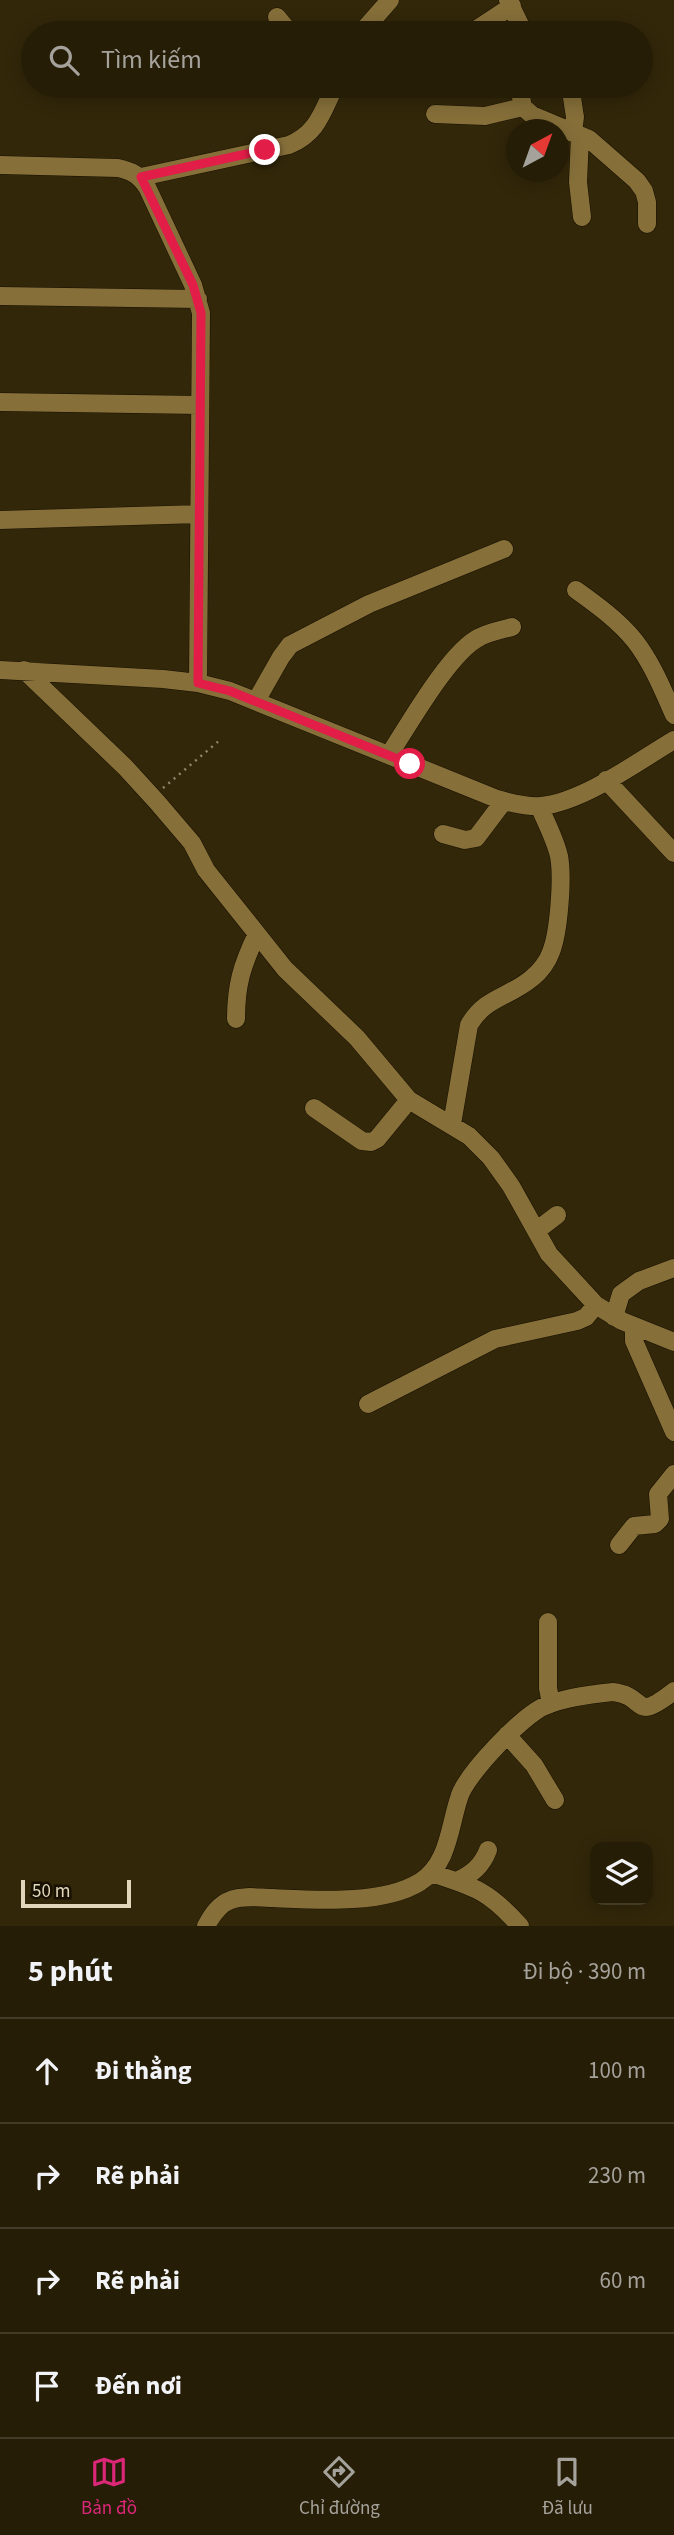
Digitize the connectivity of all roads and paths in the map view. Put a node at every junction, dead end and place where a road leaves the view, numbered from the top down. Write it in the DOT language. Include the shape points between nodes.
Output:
graph roads {
  1 [pos="390,0"];
  2 [pos="510,3"];
  3 [pos="277,17"];
  4 [pos="280,21"];
  5 [pos="372,21"];
  6 [pos="487,21"];
  7 [pos="518,21"];
  8 [pos="329,98"];
  9 [pos="520,98"];
  10 [pos="572,98"];
  11 [pos="435,114"];
  12 [pos="528,117"];
  13 [pos="576,134"];
  14 [pos="0,164"];
  15 [pos="141,177"];
  16 [pos="582,216"];
  17 [pos="647,224"];
  18 [pos="0,296"];
  19 [pos="198,299"];
  20 [pos="0,402"];
  21 [pos="200,405"];
  22 [pos="199,514"];
  23 [pos="0,520"];
  24 [pos="504,549"];
  25 [pos="576,590"];
  26 [pos="512,627"];
  27 [pos="0,670"];
  28 [pos="24,670"];
  29 [pos="198,683"];
  30 [pos="256,701"];
  31 [pos="674,715"];
  32 [pos="220,740"];
  33 [pos="674,740"];
  34 [pos="389,755"];
  35 [pos="606,780"];
  36 [pos="153,797"];
  37 [pos="504,801"];
  38 [pos="539,806"];
  39 [pos="443,834"];
  40 [pos="674,853"];
  41 [pos="257,934"];
  42 [pos="236,1019"];
  43 [pos="409,1100"];
  44 [pos="314,1108"];
  45 [pos="452,1124"];
  46 [pos="557,1216"];
  47 [pos="536,1231"];
  48 [pos="674,1268"];
  49 [pos="596,1305"];
  50 [pos="614,1317"];
  51 [pos="634,1327"];
  52 [pos="674,1342"];
  53 [pos="368,1404"];
  54 [pos="674,1432"];
  55 [pos="674,1474"];
  56 [pos="619,1545"];
  57 [pos="548,1622"];
  58 [pos="674,1691"];
  59 [pos="551,1704"];
  60 [pos="508,1735"];
  61 [pos="555,1800"];
  62 [pos="488,1850"];
  63 [pos="431,1873"];
  64 [pos="457,1881"];
  65 [pos="206,1926"];
  66 [pos="520,1926"];
  1 -- 5 [label="street"];
  2 -- 6 [label="street"];
  2 -- 7 [label="street"];
  3 -- 4 [label="street"];
  8 -- 15 [label="street" via="304,139"];
  9 -- 12 [label="street"];
  10 -- 13 [label="street"];
  11 -- 12 [label="street"];
  12 -- 13 [label="street"];
  13 -- 16 [label="street"];
  13 -- 17 [label="street" via="637,181 647,202"];
  14 -- 15 [label="street" via="118,168"];
  15 -- 19 [label="street"];
  18 -- 19 [label="street"];
  19 -- 21 [label="street"];
  20 -- 21 [label="street"];
  21 -- 22 [label="street"];
  22 -- 23 [label="street"];
  22 -- 29 [label="street"];
  24 -- 30 [label="street" via="369,604 290,645"];
  25 -- 31 [label="street" via="608,613 635,641"];
  26 -- 34 [label="street" via="478,637 466,648 440,676"];
  27 -- 28 [label="street"];
  28 -- 29 [label="street"];
  28 -- 36 [label="street"];
  29 -- 30 [label="street"];
  30 -- 34 [label="street"];
  32 -- 36 [label="path"];
  33 -- 35 [label="street"];
  34 -- 37 [label="street"];
  35 -- 38 [label="street" via="562,802"];
  35 -- 40 [label="street"];
  36 -- 41 [label="street"];
  37 -- 38 [label="street"];
  37 -- 39 [label="street" via="476,838"];
  38 -- 45 [label="street" via="561,870 556,936 551,953 531,979 485,1004 469,1025"];
  41 -- 42 [label="street" via="240,971"];
  41 -- 43 [label="street" via="285,969 357,1038"];
  43 -- 44 [label="street" via="371,1142 362,1141"];
  43 -- 45 [label="street"];
  45 -- 47 [label="street" via="501,1171"];
  46 -- 47 [label="street"];
  47 -- 49 [label="street" via="557,1264"];
  48 -- 50 [label="street" via="639,1281 621,1294"];
  49 -- 50 [label="street"];
  49 -- 53 [label="street" via="577,1321 495,1339"];
  50 -- 51 [label="street"];
  51 -- 52 [label="street"];
  51 -- 54 [label="street" via="634,1341"];
  55 -- 56 [label="street" via="658,1494 660,1519 655,1524 634,1526"];
  57 -- 59 [label="street"];
  58 -- 59 [label="street" via="650,1708 613,1692"];
  59 -- 60 [label="street"];
  60 -- 61 [label="street"];
  60 -- 63 [label="street" via="461,1790 445,1852"];
  62 -- 64 [label="street" via="477,1868"];
  63 -- 64 [label="street"];
  63 -- 65 [label="street" via="398,1891 342,1901 240,1897 219,1907"];
  64 -- 66 [label="street" via="491,1896"];
}
